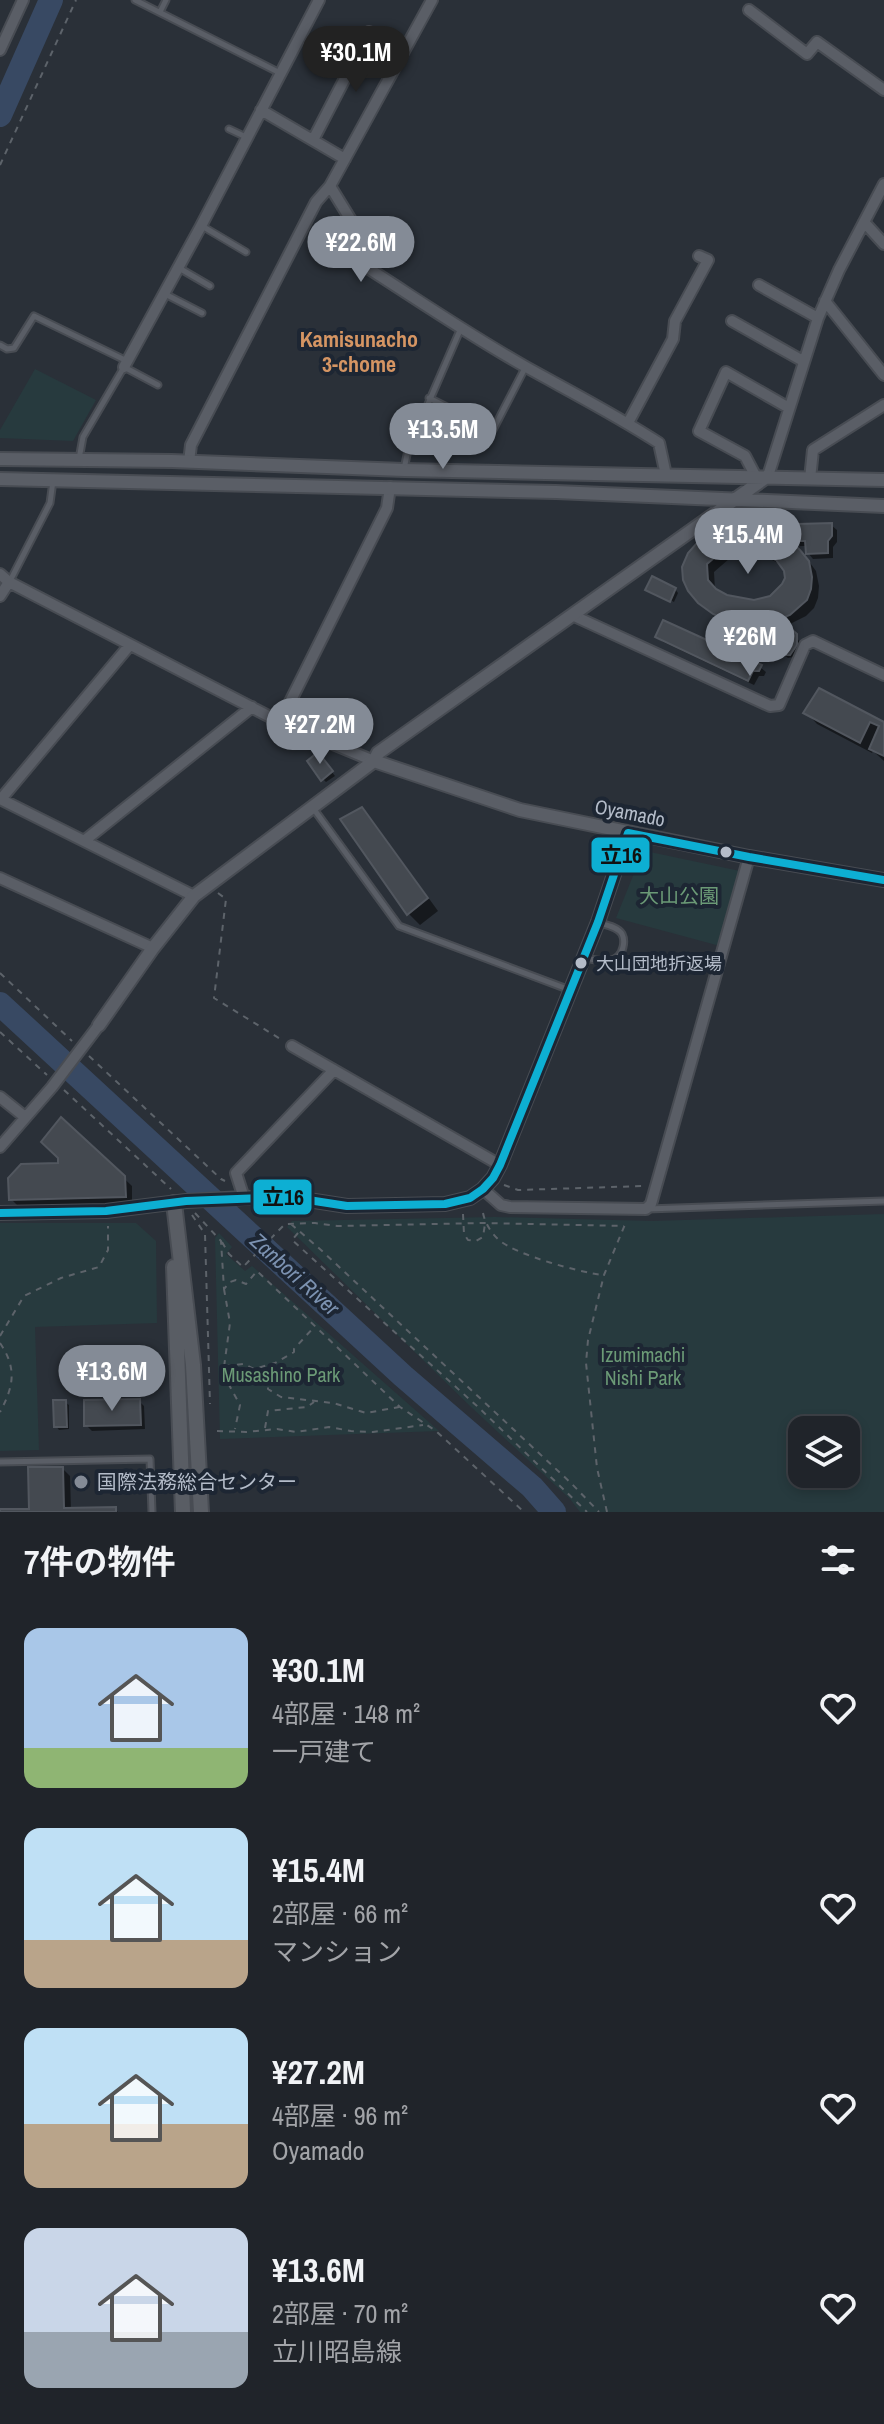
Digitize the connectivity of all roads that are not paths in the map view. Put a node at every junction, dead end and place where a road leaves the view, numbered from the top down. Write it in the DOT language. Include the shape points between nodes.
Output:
graph roads {
  1 [pos="23,0"];
  2 [pos="135,0"];
  3 [pos="166,0"];
  4 [pos="319,0"];
  5 [pos="432,0"];
  6 [pos="749,10"];
  7 [pos="160,12"];
  8 [pos="369,32"];
  9 [pos="0,50"];
  10 [pos="341,50"];
  11 [pos="356,58"];
  12 [pos="281,74"];
  13 [pos="884,90"];
  14 [pos="261,110"];
  15 [pos="229,129"];
  16 [pos="247,137"];
  17 [pos="313,140"];
  18 [pos="345,159"];
  19 [pos="884,184"];
  20 [pos="330,186"];
  21 [pos="864,222"];
  22 [pos="201,226"];
  23 [pos="884,244"];
  24 [pos="246,252"];
  25 [pos="699,256"];
  26 [pos="178,268"];
  27 [pos="759,285"];
  28 [pos="210,286"];
  29 [pos="164,294"];
  30 [pos="825,301"];
  31 [pos="202,313"];
  32 [pos="818,318"];
  33 [pos="732,321"];
  34 [pos="461,328"];
  35 [pos="0,345"];
  36 [pos="803,361"];
  37 [pos="126,364"];
  38 [pos="526,367"];
  39 [pos="884,375"];
  40 [pos="158,385"];
  41 [pos="429,398"];
  42 [pos="884,405"];
  43 [pos="789,408"];
  44 [pos="628,423"];
  45 [pos="0,459"];
  46 [pos="22,459"];
  47 [pos="79,460"];
  48 [pos="172,461"];
  49 [pos="189,462"];
  50 [pos="404,470"];
  51 [pos="666,475"];
  52 [pos="762,476"];
  53 [pos="0,479"];
  54 [pos="810,479"];
  55 [pos="24,480"];
  56 [pos="53,480"];
  57 [pos="884,480"];
  58 [pos="159,483"];
  59 [pos="390,487"];
  60 [pos="734,500"];
  61 [pos="884,506"];
  62 [pos="0,574"];
  63 [pos="9,582"];
  64 [pos="0,596"];
  65 [pos="572,615"];
  66 [pos="129,646"];
  67 [pos="884,675"];
  68 [pos="252,707"];
  69 [pos="280,722"];
  70 [pos="374,761"];
  71 [pos="1,799"];
  72 [pos="312,807"];
  73 [pos="628,833"];
  74 [pos="84,841"];
  75 [pos="749,857"];
  76 [pos="0,878"];
  77 [pos="884,880"];
  78 [pos="194,896"];
  79 [pos="598,922"];
  80 [pos="153,948"];
  81 [pos="583,957"];
  82 [pos="570,990"];
  83 [pos="99,1025"];
  84 [pos="292,1046"];
  85 [pos="334,1070"];
  86 [pos="0,1097"];
  87 [pos="25,1117"];
  88 [pos="0,1147"];
  89 [pos="500,1165"];
  90 [pos="483,1189"];
  91 [pos="241,1198"];
  92 [pos="181,1201"];
  93 [pos="884,1201"];
  94 [pos="646,1209"];
  95 [pos="0,1213"];
  96 [pos="0,1462"];
  97 [pos="152,1512"];
  98 [pos="183,1512"];
  99 [pos="201,1512"];
  1 -- 9 [label="street"];
  2 -- 7 [label="lane"];
  3 -- 7 [label="lane"];
  4 -- 12 [label="street"];
  5 -- 18 [label="street"];
  6 -- 13 [label="street" via="807,54 817,42"];
  7 -- 12 [label="lane"];
  8 -- 11 [label="street"];
  10 -- 11 [label="street"];
  11 -- 17 [label="street"];
  12 -- 14 [label="street"];
  14 -- 16 [label="street"];
  14 -- 17 [label="street"];
  15 -- 16 [label="lane"];
  16 -- 22 [label="street"];
  17 -- 18 [label="street"];
  18 -- 20 [label="street"];
  19 -- 21 [label="street"];
  20 -- 34 [label="street" via="365,243 360,263"];
  20 -- 49 [label="street" via="316,202 191,445"];
  21 -- 23 [label="street"];
  21 -- 30 [label="street"];
  22 -- 24 [label="lane"];
  22 -- 26 [label="street"];
  25 -- 44 [label="street" via="708,260"];
  26 -- 28 [label="lane"];
  26 -- 29 [label="street"];
  27 -- 32 [label="street"];
  29 -- 31 [label="lane"];
  29 -- 37 [label="street"];
  30 -- 32 [label="street"];
  30 -- 39 [label="street"];
  32 -- 36 [label="street"];
  33 -- 36 [label="street"];
  34 -- 38 [label="street"];
  34 -- 41 [label="lane"];
  35 -- 37 [label="lane" via="14,348 34,316"];
  36 -- 43 [label="street"];
  37 -- 40 [label="lane"];
  37 -- 47 [label="lane" via="83,437"];
  38 -- 41 [label="lane" via="493,430"];
  38 -- 44 [label="street"];
  41 -- 50 [label="lane"];
  42 -- 54 [label="street" via="813,450"];
  43 -- 52 [label="street"];
  43 -- 52 [label="street" via="726,372 699,431 745,456"];
  44 -- 51 [label="street" via="659,443"];
  45 -- 46 [label="street"];
  46 -- 47 [label="street"];
  46 -- 55 [label="street" via="16,466"];
  47 -- 48 [label="street"];
  48 -- 49 [label="street"];
  48 -- 58 [label="street" via="171,477"];
  49 -- 50 [label="street"];
  50 -- 51 [label="street"];
  51 -- 52 [label="street"];
  52 -- 54 [label="street"];
  52 -- 60 [label="street"];
  53 -- 55 [label="street"];
  54 -- 57 [label="street"];
  55 -- 56 [label="street"];
  56 -- 58 [label="street"];
  56 -- 63 [label="lane" via="50,503"];
  58 -- 59 [label="street"];
  59 -- 60 [label="street"];
  59 -- 69 [label="street" via="387,508"];
  60 -- 61 [label="street"];
  60 -- 65 [label="street"];
  62 -- 63 [label="street"];
  63 -- 64 [label="street"];
  63 -- 66 [label="street"];
  65 -- 67 [label="street" via="770,706 779,705 805,645 813,641"];
  65 -- 70 [label="street" via="378,753"];
  66 -- 68 [label="street"];
  66 -- 71 [label="street"];
  68 -- 69 [label="street"];
  68 -- 74 [label="street"];
  69 -- 70 [label="street"];
  70 -- 72 [label="street"];
  70 -- 73 [label="street, Oyamado" via="520,810"];
  71 -- 74 [label="street"];
  72 -- 78 [label="street"];
  72 -- 82 [label="lane" via="399,926"];
  73 -- 75 [label="street, Oyamado"];
  73 -- 79 [label="street"];
  74 -- 78 [label="street"];
  75 -- 77 [label="street, Oyamado"];
  75 -- 94 [label="street" via="658,1185"];
  76 -- 80 [label="street"];
  78 -- 80 [label="street"];
  79 -- 81 [label="street"];
  79 -- 81 [label="lane" via="622,934 620,955 605,961"];
  80 -- 83 [label="street"];
  81 -- 82 [label="street"];
  82 -- 89 [label="street"];
  83 -- 87 [label="street"];
  84 -- 85 [label="street"];
  85 -- 89 [label="street"];
  85 -- 91 [label="street" via="236,1173"];
  86 -- 87 [label="street"];
  87 -- 88 [label="street"];
  89 -- 90 [label="street"];
  90 -- 91 [label="street" via="445,1204 347,1206 289,1197"];
  90 -- 94 [label="street" via="510,1207"];
  91 -- 92 [label="street"];
  92 -- 95 [label="street" via="106,1211"];
  92 -- 98 [label="main road"];
  92 -- 99 [label="main road"];
  93 -- 94 [label="lane"];
  96 -- 97 [label="lane" via="150,1459"];
}
